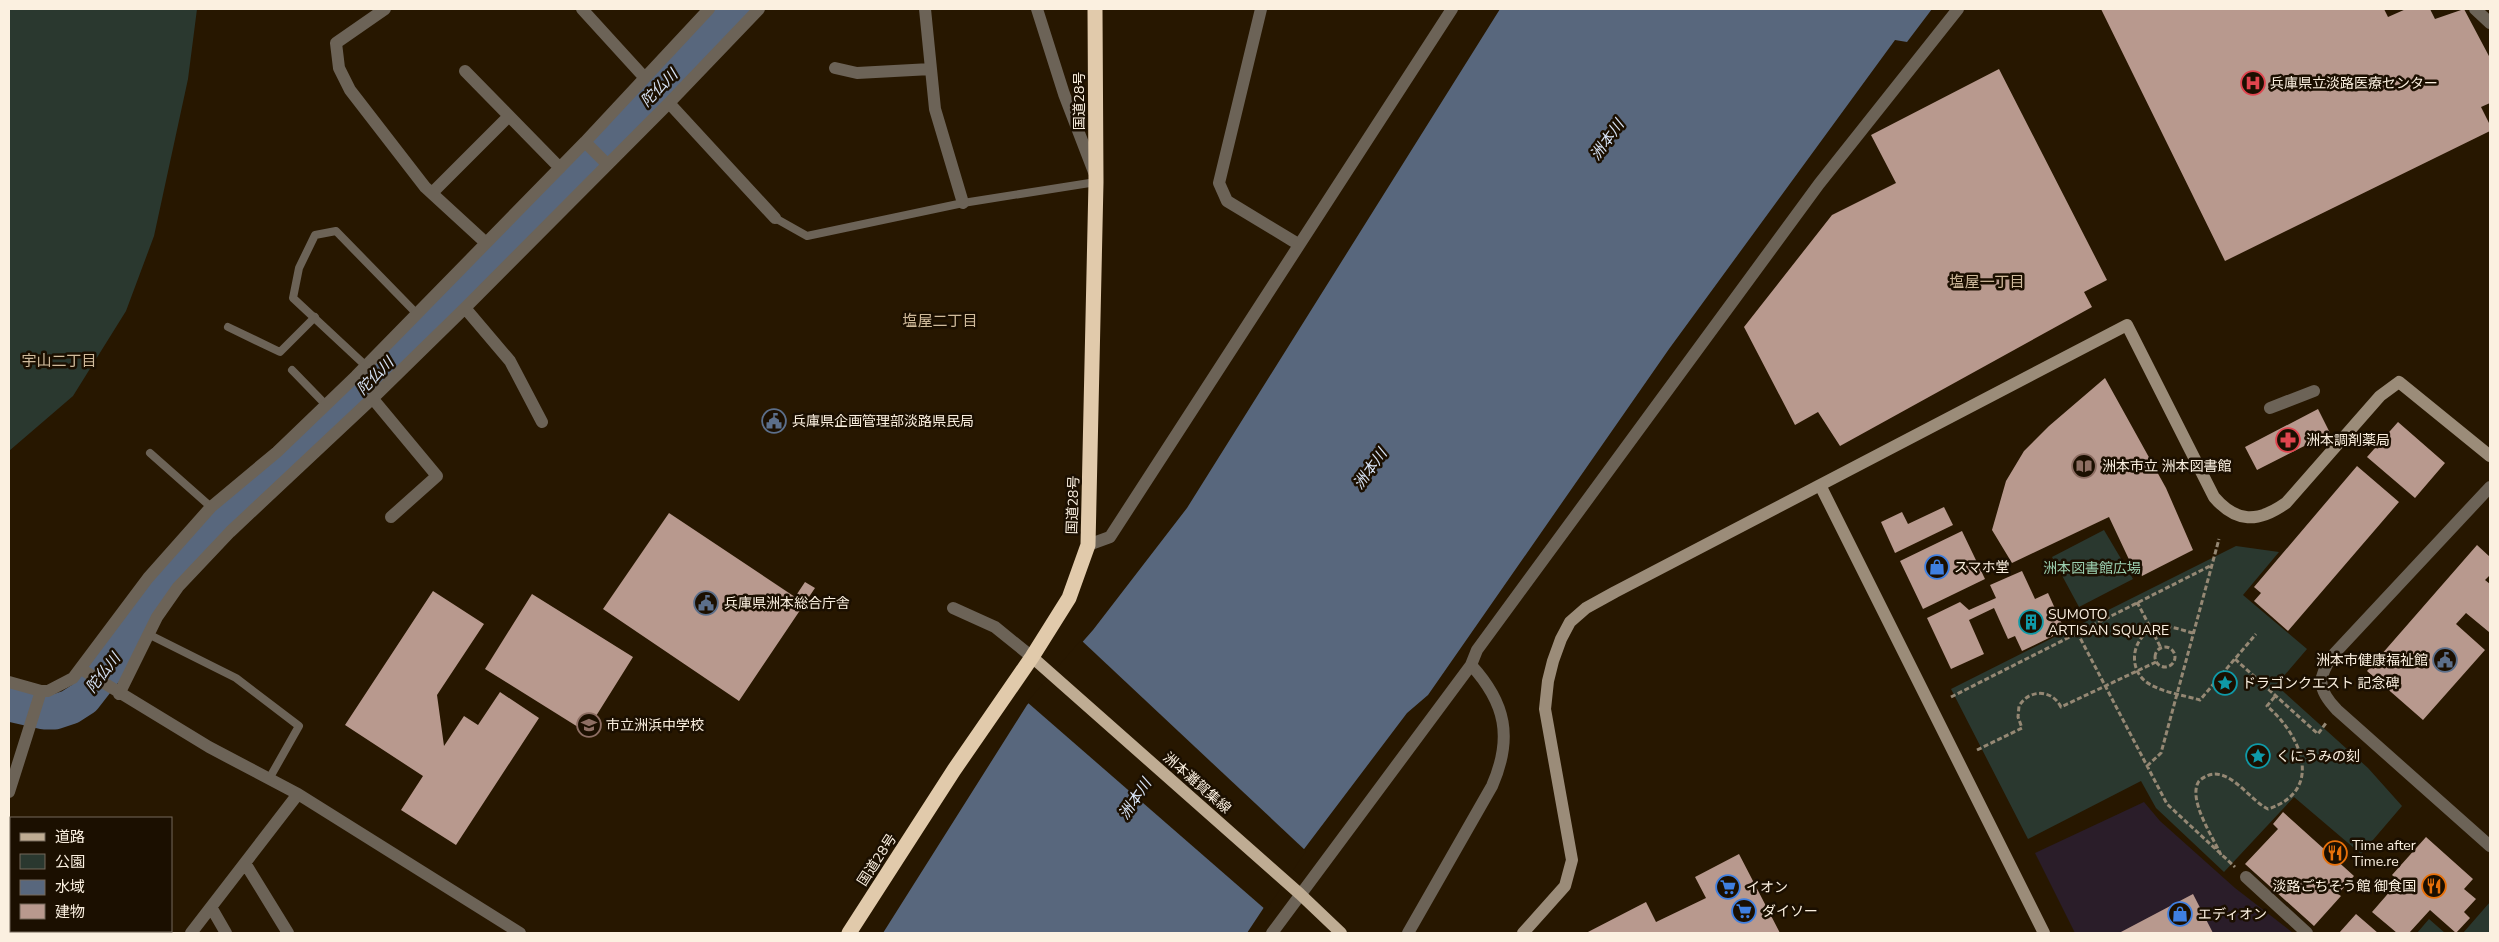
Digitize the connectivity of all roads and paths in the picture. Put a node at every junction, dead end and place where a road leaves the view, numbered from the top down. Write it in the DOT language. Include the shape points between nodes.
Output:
graph roads {
  1 [pos="385,9"];
  2 [pos="582,9"];
  3 [pos="710,9"];
  4 [pos="759,9"];
  5 [pos="925,9"];
  6 [pos="1037,9"];
  7 [pos="1095,9"];
  8 [pos="1261,9"];
  9 [pos="1452,9"];
  10 [pos="1958,9"];
  11 [pos="2475,9"];
  12 [pos="2490,23"];
  13 [pos="835,68"];
  14 [pos="931,69"];
  15 [pos="464,71"];
  16 [pos="644,77"];
  17 [pos="669,103"];
  18 [pos="509,116"];
  19 [pos="585,142"];
  20 [pos="607,164"];
  21 [pos="560,168"];
  22 [pos="1096,179"];
  23 [pos="432,193"];
  24 [pos="963,203"];
  25 [pos="775,218"];
  26 [pos="486,243"];
  27 [pos="1298,244"];
  28 [pos="465,308"];
  29 [pos="416,314"];
  30 [pos="315,317"];
  31 [pos="228,327"];
  32 [pos="366,366"];
  33 [pos="292,370"];
  34 [pos="2314,391"];
  35 [pos="373,399"];
  36 [pos="326,405"];
  37 [pos="2270,408"];
  38 [pos="542,422"];
  39 [pos="150,453"];
  40 [pos="2490,456"];
  41 [pos="1820,485"];
  42 [pos="2490,487"];
  43 [pos="211,507"];
  44 [pos="391,517"];
  45 [pos="2219,539"];
  46 [pos="1088,545"];
  47 [pos="2212,565"];
  48 [pos="2137,602"];
  49 [pos="953,608"];
  50 [pos="2151,630"];
  51 [pos="2077,632"];
  52 [pos="2193,633"];
  53 [pos="148,634"];
  54 [pos="2256,634"];
  55 [pos="2161,648"];
  56 [pos="1032,658"];
  57 [pos="2235,659"];
  58 [pos="2156,662"];
  59 [pos="1471,664"];
  60 [pos="81,668"];
  61 [pos="2138,671"];
  62 [pos="9,682"];
  63 [pos="2105,686"];
  64 [pos="41,691"];
  65 [pos="2177,693"];
  66 [pos="119,694"];
  67 [pos="2276,695"];
  68 [pos="1951,697"];
  69 [pos="2326,723"];
  70 [pos="1977,750"];
  71 [pos="2147,766"];
  72 [pos="269,779"];
  73 [pos="9,792"];
  74 [pos="298,794"];
  75 [pos="2490,846"];
  76 [pos="245,863"];
  77 [pos="2246,877"];
  78 [pos="1300,894"];
  79 [pos="211,907"];
  80 [pos="191,933"];
  81 [pos="226,933"];
  82 [pos="288,933"];
  83 [pos="520,933"];
  84 [pos="849,933"];
  85 [pos="1272,933"];
  86 [pos="1341,933"];
  87 [pos="1408,933"];
  88 [pos="1523,933"];
  89 [pos="2044,933"];
  90 [pos="2307,933"];
  1 -- 23 [label="street" via="336,43 339,68 350,90"];
  2 -- 16 [label="street"];
  3 -- 16 [label="street"];
  4 -- 17 [label="street"];
  5 -- 14 [label="street"];
  6 -- 22 [label="street"];
  7 -- 22 [label="highway, 国道28号"];
  8 -- 27 [label="street" via="1219,183 1227,201"];
  9 -- 27 [label="street"];
  10 -- 59 [label="street" via="1819,184 1477,650"];
  11 -- 12 [label="street"];
  13 -- 14 [label="street" via="857,73"];
  14 -- 24 [label="street" via="935,109"];
  15 -- 18 [label="street"];
  16 -- 19 [label="street"];
  17 -- 20 [label="street"];
  17 -- 25 [label="street"];
  18 -- 21 [label="street"];
  18 -- 23 [label="street"];
  19 -- 20 [label="street"];
  19 -- 21 [label="street"];
  20 -- 28 [label="street"];
  21 -- 26 [label="street"];
  22 -- 24 [label="lane"];
  22 -- 46 [label="highway, 国道28号"];
  23 -- 26 [label="street"];
  24 -- 25 [label="lane" via="807,236"];
  26 -- 29 [label="street"];
  27 -- 46 [label="street" via="1110,537"];
  28 -- 35 [label="street"];
  28 -- 38 [label="street" via="510,361"];
  29 -- 30 [label="lane" via="336,231 315,235 298,268 293,298"];
  29 -- 32 [label="street"];
  30 -- 31 [label="lane" via="280,352"];
  30 -- 32 [label="lane"];
  32 -- 36 [label="street"];
  33 -- 36 [label="lane"];
  34 -- 37 [label="street"];
  35 -- 44 [label="street" via="437,476"];
  35 -- 53 [label="street" via="230,532 178,586"];
  36 -- 43 [label="street" via="277,452"];
  39 -- 43 [label="lane"];
  40 -- 41 [label="street" via="2399,382 2380,396 2286,503 2254,518 2228,512 2214,497 2127,325"];
  41 -- 88 [label="street" via="1600,600 1570,622 1553,661 1545,709 1572,860 1565,886"];
  41 -- 89 [label="street"];
  42 -- 75 [label="street" via="2333,655 2320,679 2324,694 2337,710"];
  43 -- 60 [label="street" via="148,578"];
  45 -- 47 [label="path"];
  46 -- 56 [label="highway, 国道28号" via="1068,598"];
  47 -- 48 [label="path"];
  47 -- 52 [label="path"];
  48 -- 50 [label="path"];
  48 -- 51 [label="path"];
  49 -- 56 [label="street" via="995,626"];
  50 -- 52 [label="path" via="2171,627"];
  50 -- 55 [label="path"];
  50 -- 61 [label="path" via="2138,642 2135,651"];
  51 -- 63 [label="path"];
  51 -- 68 [label="path"];
  52 -- 65 [label="path"];
  53 -- 66 [label="street"];
  53 -- 72 [label="lane" via="236,678 299,726"];
  54 -- 57 [label="path"];
  55 -- 58 [label="path" via="2155,656"];
  55 -- 58 [label="path" via="2170,649 2175,660 2166,667"];
  56 -- 78 [label="main road, 洲本灘賀集線"];
  56 -- 84 [label="highway, 国道28号" via="954,770"];
  57 -- 65 [label="path" via="2200,700"];
  57 -- 67 [label="path"];
  58 -- 61 [label="path"];
  59 -- 78 [label="street"];
  59 -- 87 [label="street" via="1486,681 1499,704 1504,741 1501,765"];
  60 -- 64 [label="street" via="73,678 48,691"];
  60 -- 66 [label="street"];
  61 -- 63 [label="path"];
  61 -- 65 [label="path" via="2150,684"];
  62 -- 64 [label="street"];
  63 -- 70 [label="path" via="2061,707 2051,696 2032,695 2019,706 2022,728"];
  63 -- 71 [label="path"];
  64 -- 73 [label="street"];
  65 -- 71 [label="path" via="2160,753"];
  66 -- 72 [label="street"];
  67 -- 69 [label="path" via="2318,734"];
  67 -- 71 [label="path" via="2267,706 2282,721 2299,749 2301,780 2298,788 2283,803 2268,809 2222,775 2208,775 2199,781 2196,789 2199,811 2221,855 2167,804"];
  72 -- 74 [label="street"];
  74 -- 76 [label="street"];
  74 -- 83 [label="street"];
  76 -- 79 [label="street"];
  76 -- 82 [label="street"];
  77 -- 90 [label="street"];
  78 -- 85 [label="street"];
  78 -- 86 [label="main road, 洲本灘賀集線"];
  79 -- 80 [label="street"];
  79 -- 81 [label="street"];
}
